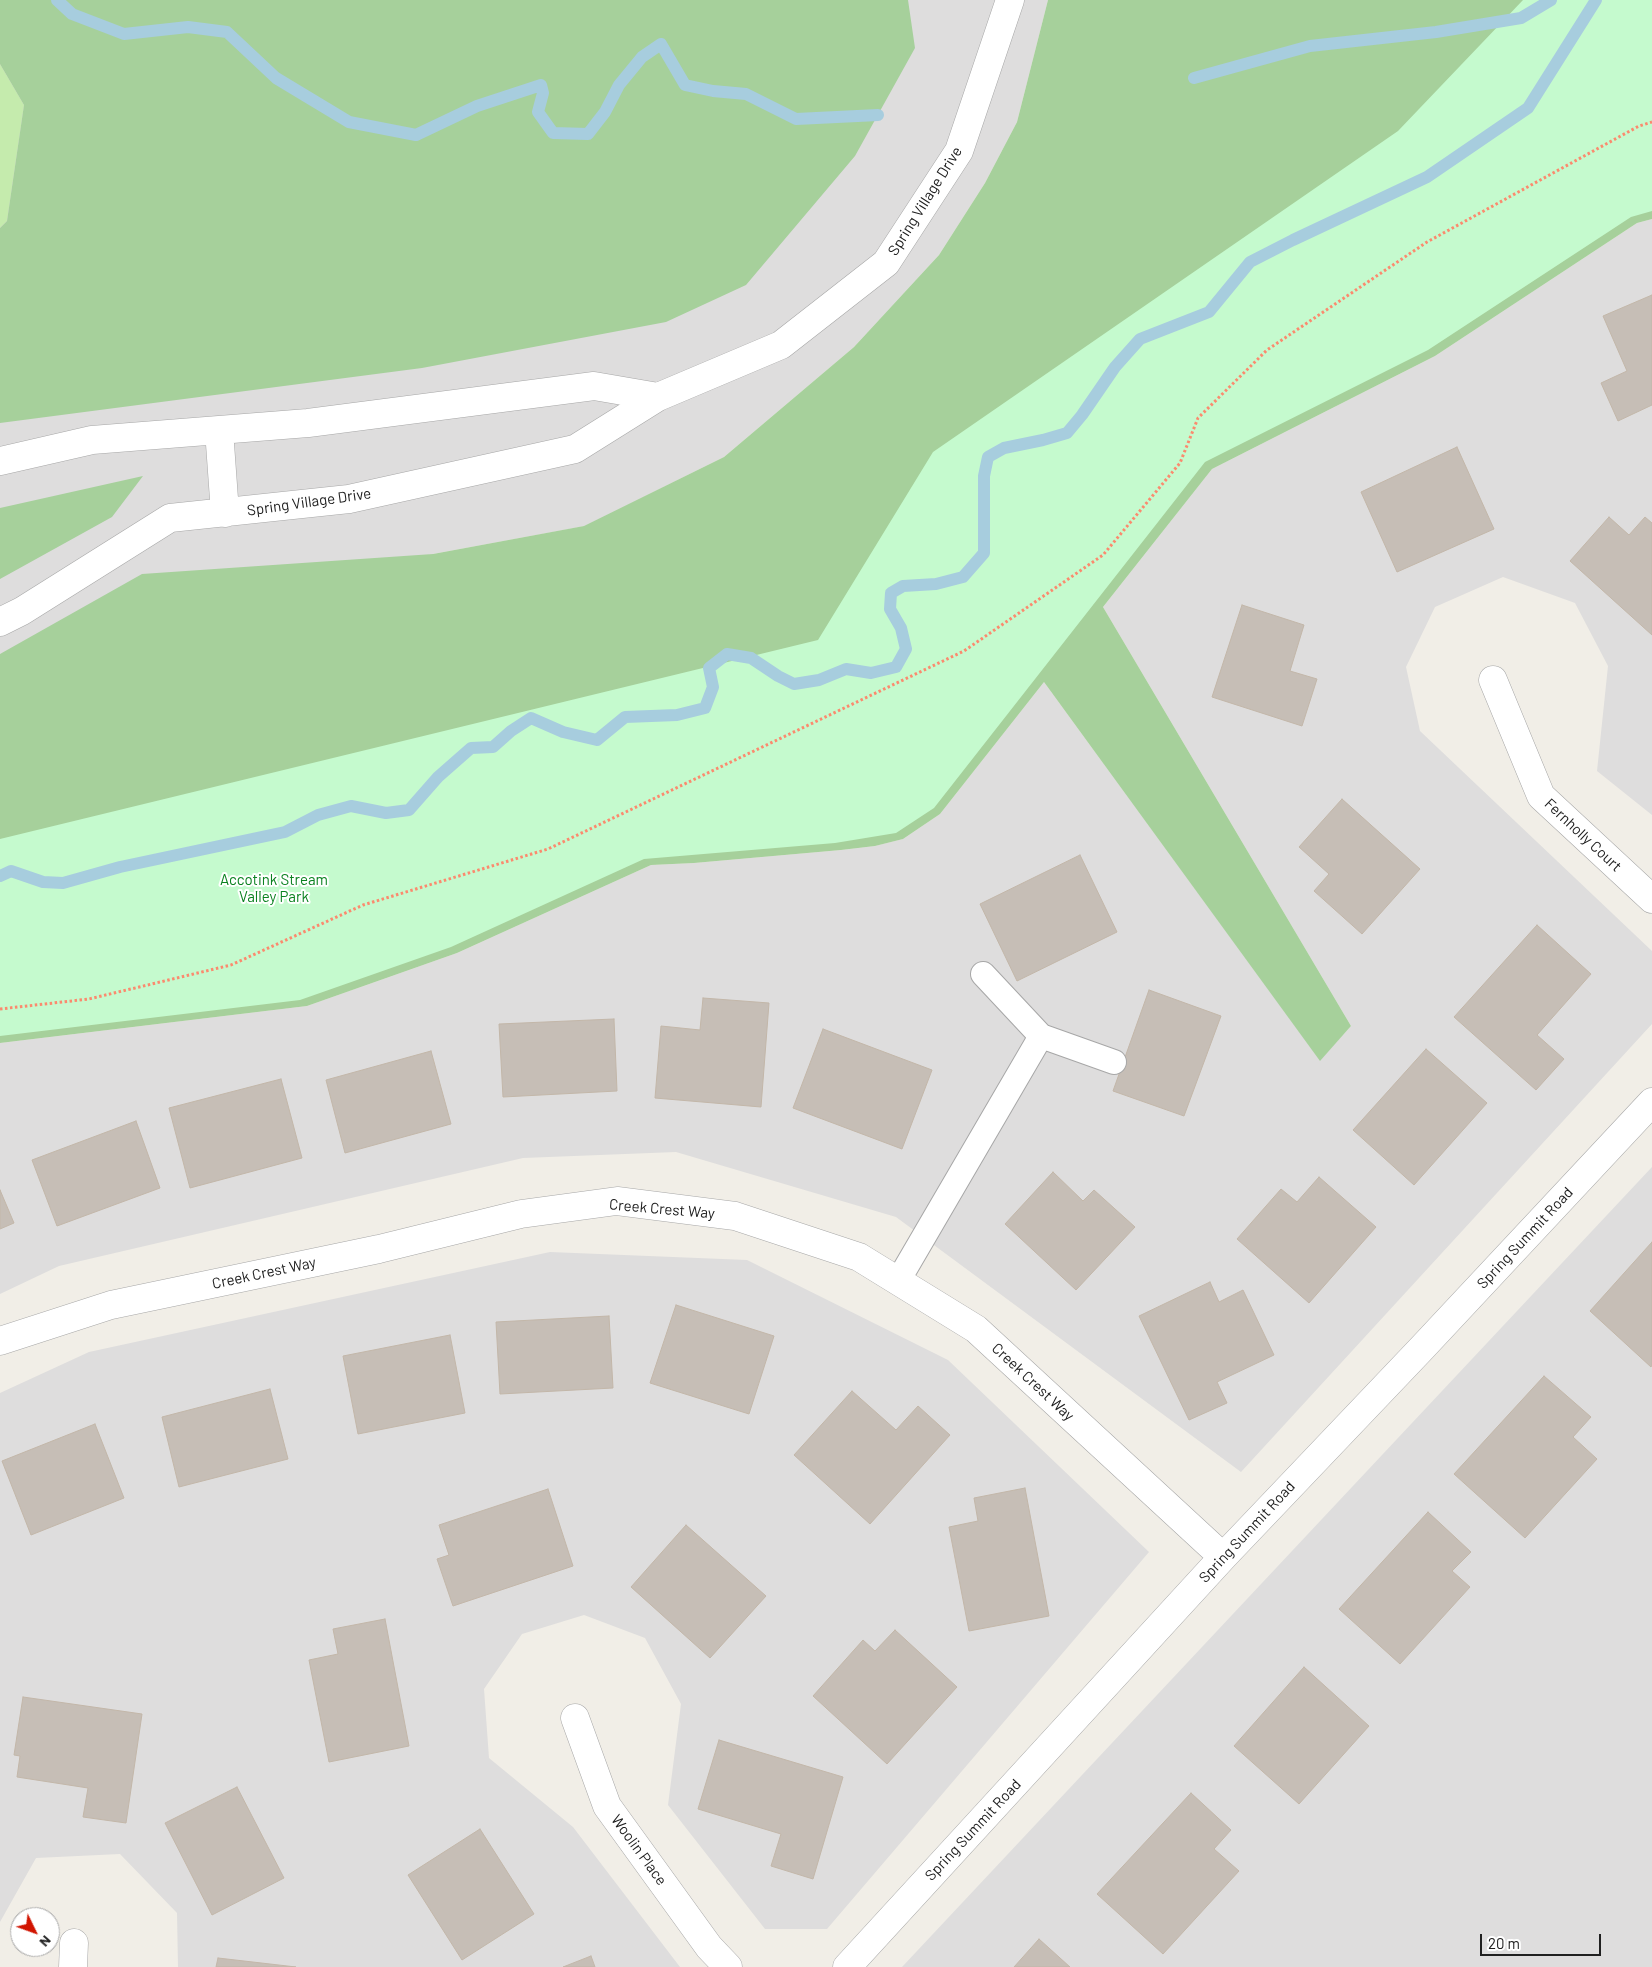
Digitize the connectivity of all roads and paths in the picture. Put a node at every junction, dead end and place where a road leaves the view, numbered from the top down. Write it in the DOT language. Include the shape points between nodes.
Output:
graph roads {
  1 [pos="1010,0"];
  2 [pos="1652,122"];
  3 [pos="658,396"];
  4 [pos="219,430"];
  5 [pos="0,461"];
  6 [pos="225,513"];
  7 [pos="0,622"];
  8 [pos="1493,680"];
  9 [pos="1652,899"];
  10 [pos="983,974"];
  11 [pos="0,1009"];
  12 [pos="1042,1036"];
  13 [pos="1114,1062"];
  14 [pos="1652,1102"];
  15 [pos="898,1281"];
  16 [pos="0,1341"];
  17 [pos="1223,1557"];
  18 [pos="575,1718"];
  19 [pos="728,1967"];
  20 [pos="847,1967"];
  1 -- 3 [label="street, Spring Village Drive" via="959,151 886,263 781,345"];
  2 -- 11 [label="path" via="1639,126 1427,242 1266,350 1198,418 1180,463 1103,555 964,651 548,849 363,904 231,964 89,1000"];
  3 -- 4 [label="street" via="594,386 308,423"];
  3 -- 6 [label="street, Spring Village Drive" via="575,449 349,499"];
  4 -- 5 [label="street" via="92,440"];
  4 -- 6 [label="street"];
  6 -- 7 [label="street, Spring Village Drive" via="170,518"];
  8 -- 9 [label="street, Fernholly Court" via="1541,796"];
  10 -- 12 [label="lane"];
  12 -- 13 [label="lane"];
  12 -- 15 [label="lane"];
  14 -- 17 [label="street, Spring Summit Road"];
  15 -- 16 [label="street, Creek Crest Way" via="859,1257 735,1216 617,1201 521,1214 379,1249 111,1305"];
  15 -- 17 [label="street, Creek Crest Way" via="976,1329"];
  17 -- 20 [label="street, Spring Summit Road"];
  18 -- 19 [label="street, Woolin Place" via="607,1806 709,1947"];
}
